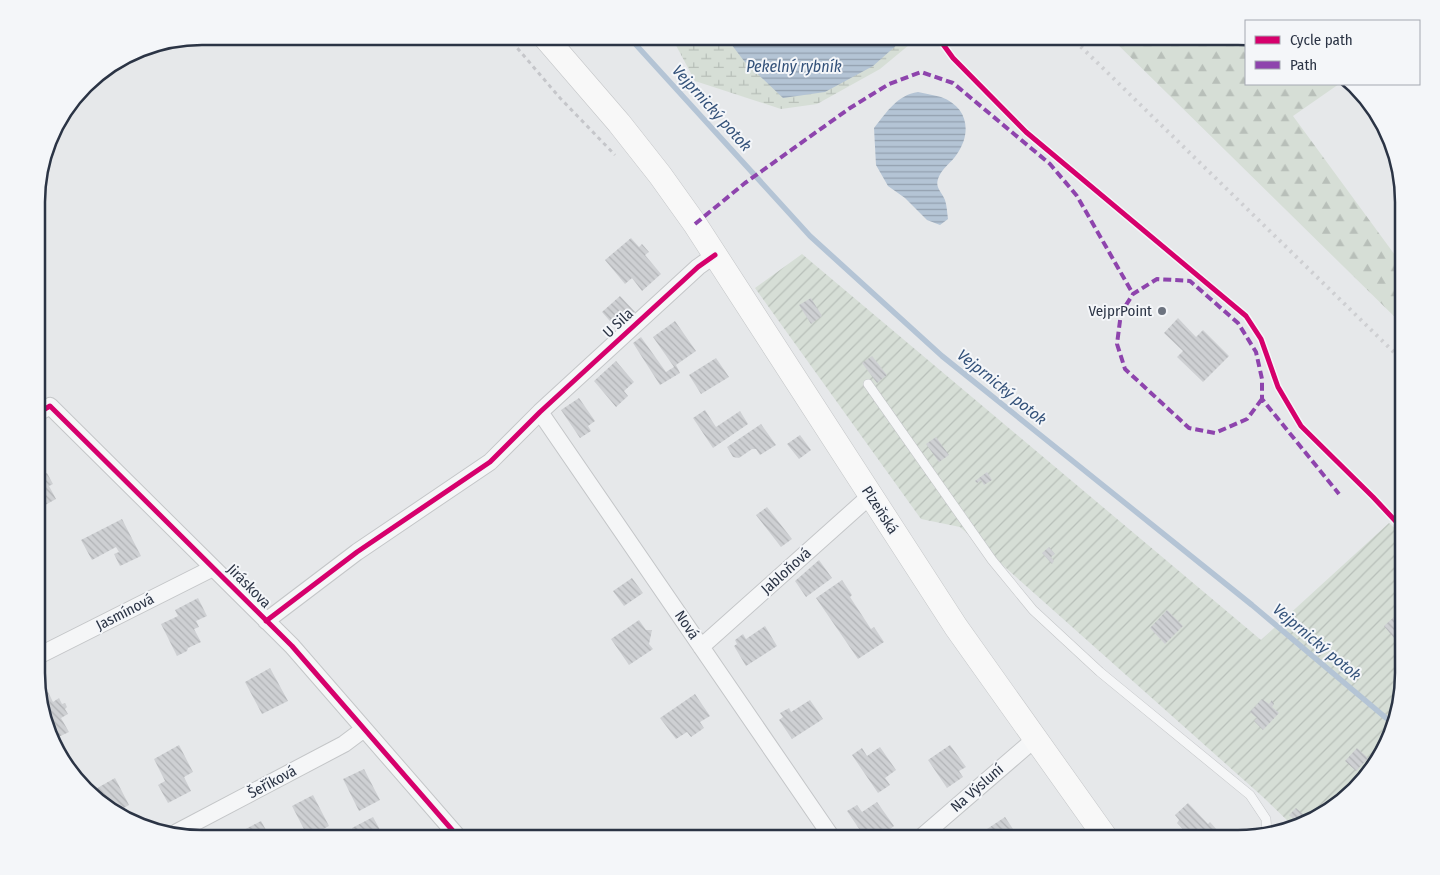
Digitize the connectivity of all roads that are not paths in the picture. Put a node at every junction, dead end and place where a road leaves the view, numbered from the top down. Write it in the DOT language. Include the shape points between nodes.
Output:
graph roads {
  1 [pos="552,45"];
  2 [pos="715,254"];
  3 [pos="868,384"];
  4 [pos="45,411"];
  5 [pos="540,412"];
  6 [pos="870,496"];
  7 [pos="213,568"];
  8 [pos="266,621"];
  9 [pos="701,647"];
  10 [pos="45,652"];
  11 [pos="364,729"];
  12 [pos="1036,738"];
  13 [pos="1267,827"];
  14 [pos="183,829"];
  15 [pos="452,830"];
  16 [pos="827,830"];
  17 [pos="928,830"];
  18 [pos="1100,830"];
  1 -- 2 [label="main road, Plzeňská" via="619,123"];
  2 -- 5 [label="street, U Sila"];
  2 -- 6 [label="main road, Plzeňská"];
  3 -- 13 [label="lane" via="992,560 1033,610 1100,672 1250,795 1266,819"];
  4 -- 7 [label="street, Jiráskova"];
  5 -- 8 [label="street, U Sila" via="490,462 357,552"];
  5 -- 9 [label="street, Nová"];
  6 -- 9 [label="street, Jabloňová"];
  6 -- 12 [label="main road, Plzeňská" via="956,627"];
  7 -- 8 [label="street, Jiráskova"];
  7 -- 10 [label="street, Jasmínová"];
  8 -- 11 [label="street, Jiráskova"];
  9 -- 16 [label="street, Nová"];
  11 -- 14 [label="street, Šeříková" via="344,744"];
  11 -- 15 [label="street, Jiráskova"];
  12 -- 17 [label="street, Na Výsluní"];
  12 -- 18 [label="main road, Plzeňská"];
}
